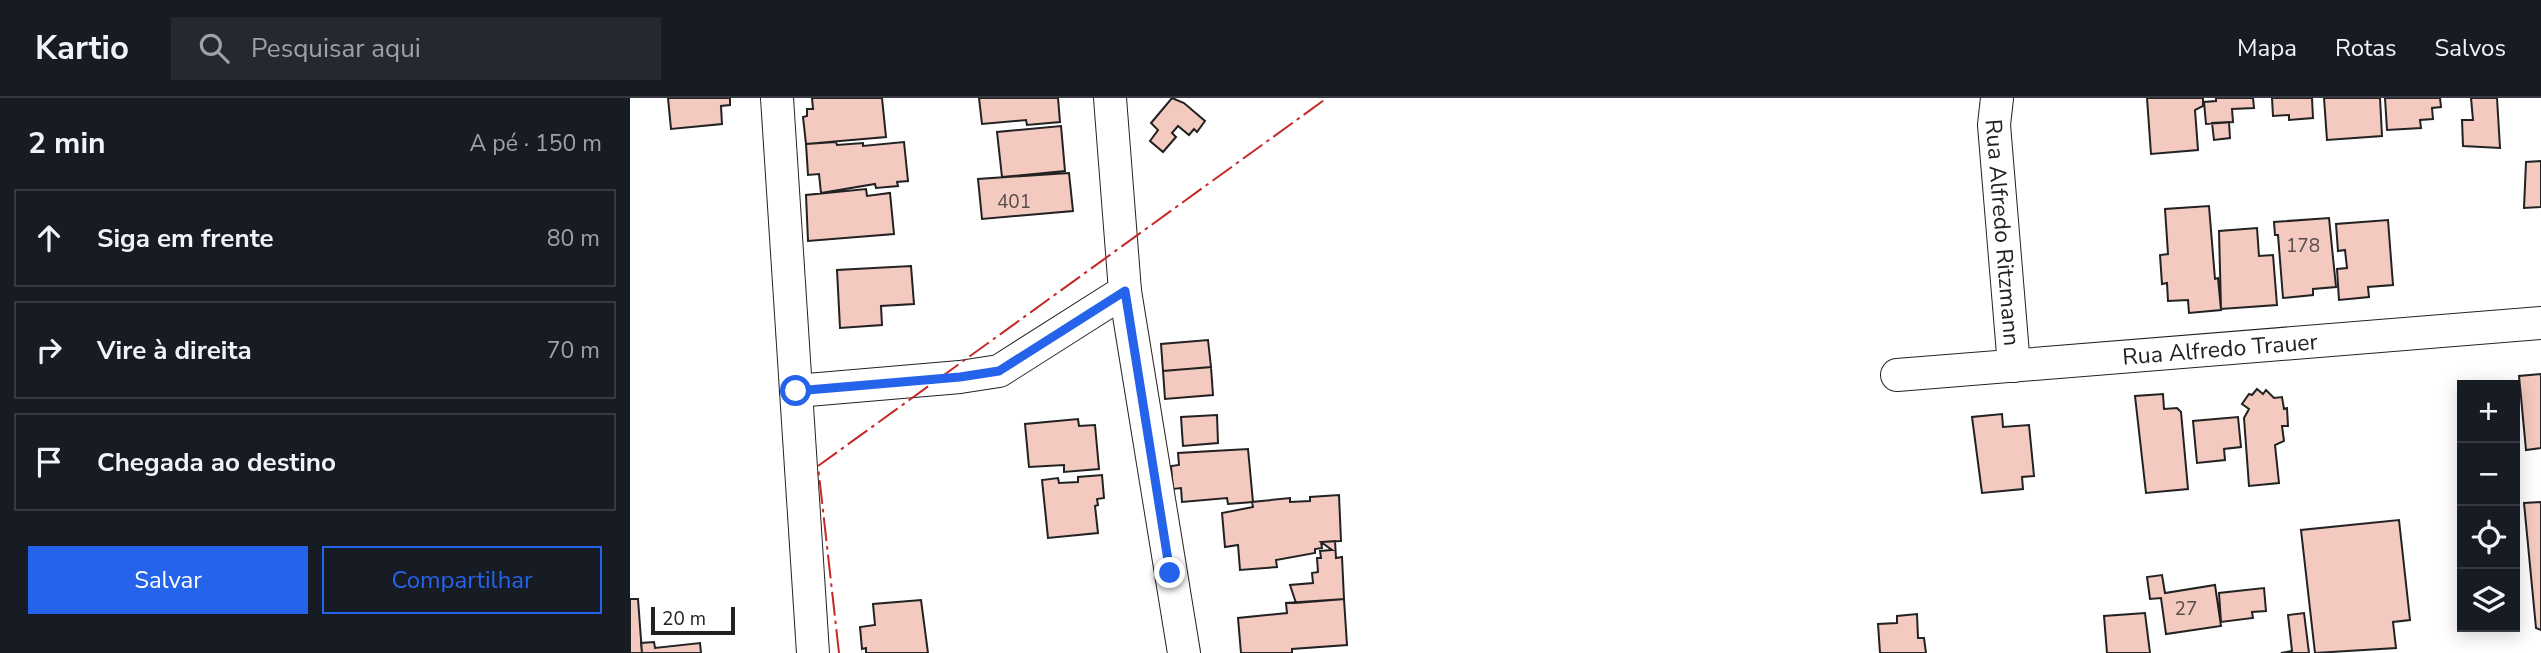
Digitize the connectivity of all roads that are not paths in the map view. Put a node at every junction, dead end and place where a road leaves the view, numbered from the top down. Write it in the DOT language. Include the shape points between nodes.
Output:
graph roads {
  1 [pos="777,98"];
  2 [pos="1110,98"];
  3 [pos="1997,98"];
  4 [pos="1125,291"];
  5 [pos="2541,323"];
  6 [pos="2014,366"];
  7 [pos="1897,375"];
  8 [pos="796,391"];
  9 [pos="813,653"];
  10 [pos="1184,653"];
  1 -- 8 [label="street"];
  2 -- 4 [label="street"];
  3 -- 6 [label="street, Rua Alfredo Ritzmann" via="1994,125"];
  4 -- 8 [label="street" via="999,371"];
  4 -- 10 [label="street"];
  5 -- 6 [label="street, Rua Alfredo Trauer"];
  6 -- 7 [label="street, Rua Alfredo Trauer"];
  8 -- 9 [label="street"];
}
